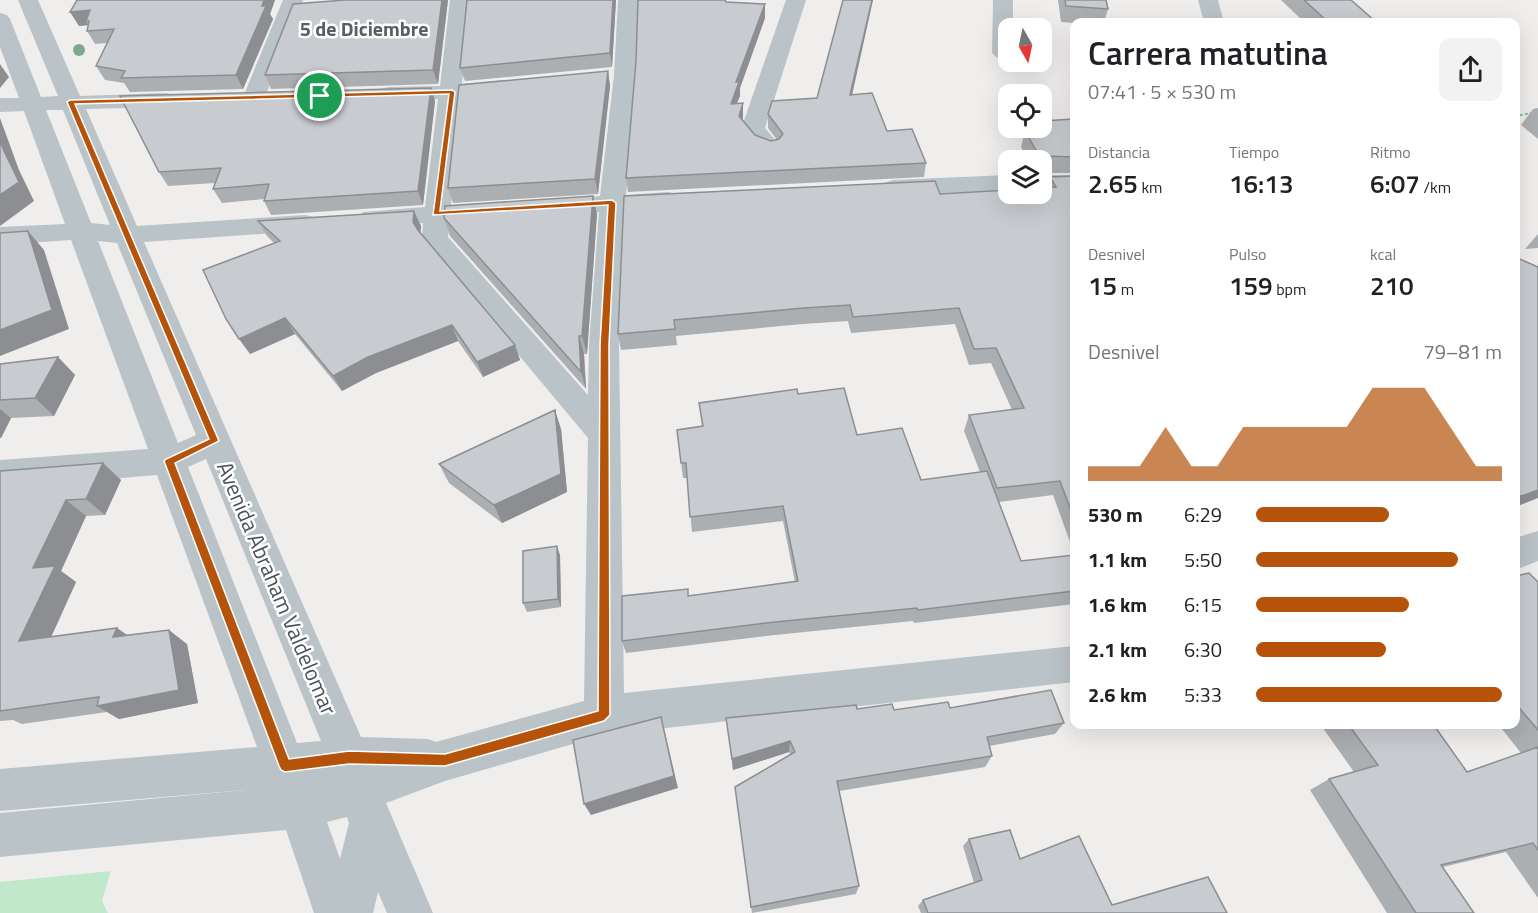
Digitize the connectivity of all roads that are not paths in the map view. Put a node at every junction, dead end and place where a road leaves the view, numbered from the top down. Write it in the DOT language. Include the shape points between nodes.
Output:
graph roads {
  1 [pos="28,0"];
  2 [pos="293,0"];
  3 [pos="460,0"];
  4 [pos="628,0"];
  5 [pos="796,0"];
  6 [pos="1003,0"];
  7 [pos="1208,0"];
  8 [pos="1003,18"];
  9 [pos="1213,18"];
  10 [pos="0,19"];
  11 [pos="521,85"];
  12 [pos="452,92"];
  13 [pos="370,94"];
  14 [pos="277,97"];
  15 [pos="231,98"];
  16 [pos="254,98"];
  17 [pos="185,99"];
  18 [pos="70,102"];
  19 [pos="16,105"];
  20 [pos="769,147"];
  21 [pos="998,183"];
  22 [pos="1052,183"];
  23 [pos="1070,183"];
  24 [pos="867,189"];
  25 [pos="693,198"];
  26 [pos="612,203"];
  27 [pos="436,214"];
  28 [pos="81,231"];
  29 [pos="127,235"];
  30 [pos="0,236"];
  31 [pos="605,436"];
  32 [pos="214,441"];
  33 [pos="169,461"];
  34 [pos="0,474"];
  35 [pos="1538,546"];
  36 [pos="1520,552"];
  37 [pos="1070,664"];
  38 [pos="604,715"];
  39 [pos="285,766"];
  40 [pos="0,790"];
  41 [pos="360,791"];
  42 [pos="301,807"];
  43 [pos="0,835"];
  44 [pos="338,913"];
  45 [pos="350,913"];
  46 [pos="410,913"];
  1 -- 18 [label="street, Avenida Abraham Valdelomar"];
  2 -- 16 [label="street"];
  3 -- 12 [label="street"];
  4 -- 26 [label="street" via="613,76"];
  5 -- 20 [label="street" via="753,129"];
  6 -- 8 [label="street"];
  7 -- 9 [label="street"];
  10 -- 19 [label="street"];
  11 -- 12 [label="street"];
  12 -- 13 [label="street"];
  12 -- 27 [label="street"];
  14 -- 16 [label="street"];
  15 -- 16 [label="street"];
  17 -- 18 [label="street"];
  18 -- 19 [label="street"];
  18 -- 29 [label="street, Avenida Abraham Valdelomar"];
  19 -- 28 [label="street"];
  21 -- 24 [label="street"];
  22 -- 23 [label="street"];
  25 -- 26 [label="street"];
  26 -- 27 [label="street"];
  26 -- 31 [label="street" via="604,345"];
  27 -- 29 [label="street"];
  27 -- 31 [label="street" via="435,238"];
  28 -- 29 [label="street"];
  28 -- 30 [label="street"];
  28 -- 33 [label="street"];
  29 -- 32 [label="street, Avenida Abraham Valdelomar"];
  31 -- 38 [label="street"];
  32 -- 33 [label="street"];
  32 -- 41 [label="street, Avenida Abraham Valdelomar"];
  33 -- 34 [label="street"];
  33 -- 39 [label="street"];
  35 -- 36 [label="street"];
  37 -- 38 [label="street"];
  38 -- 41 [label="street" via="445,760"];
  39 -- 40 [label="street"];
  39 -- 41 [label="street"];
  39 -- 42 [label="street"];
  41 -- 42 [label="street"];
  41 -- 45 [label="street"];
  41 -- 46 [label="street, Avenida Abraham Valdelomar"];
  42 -- 43 [label="street"];
  42 -- 44 [label="street"];
}
